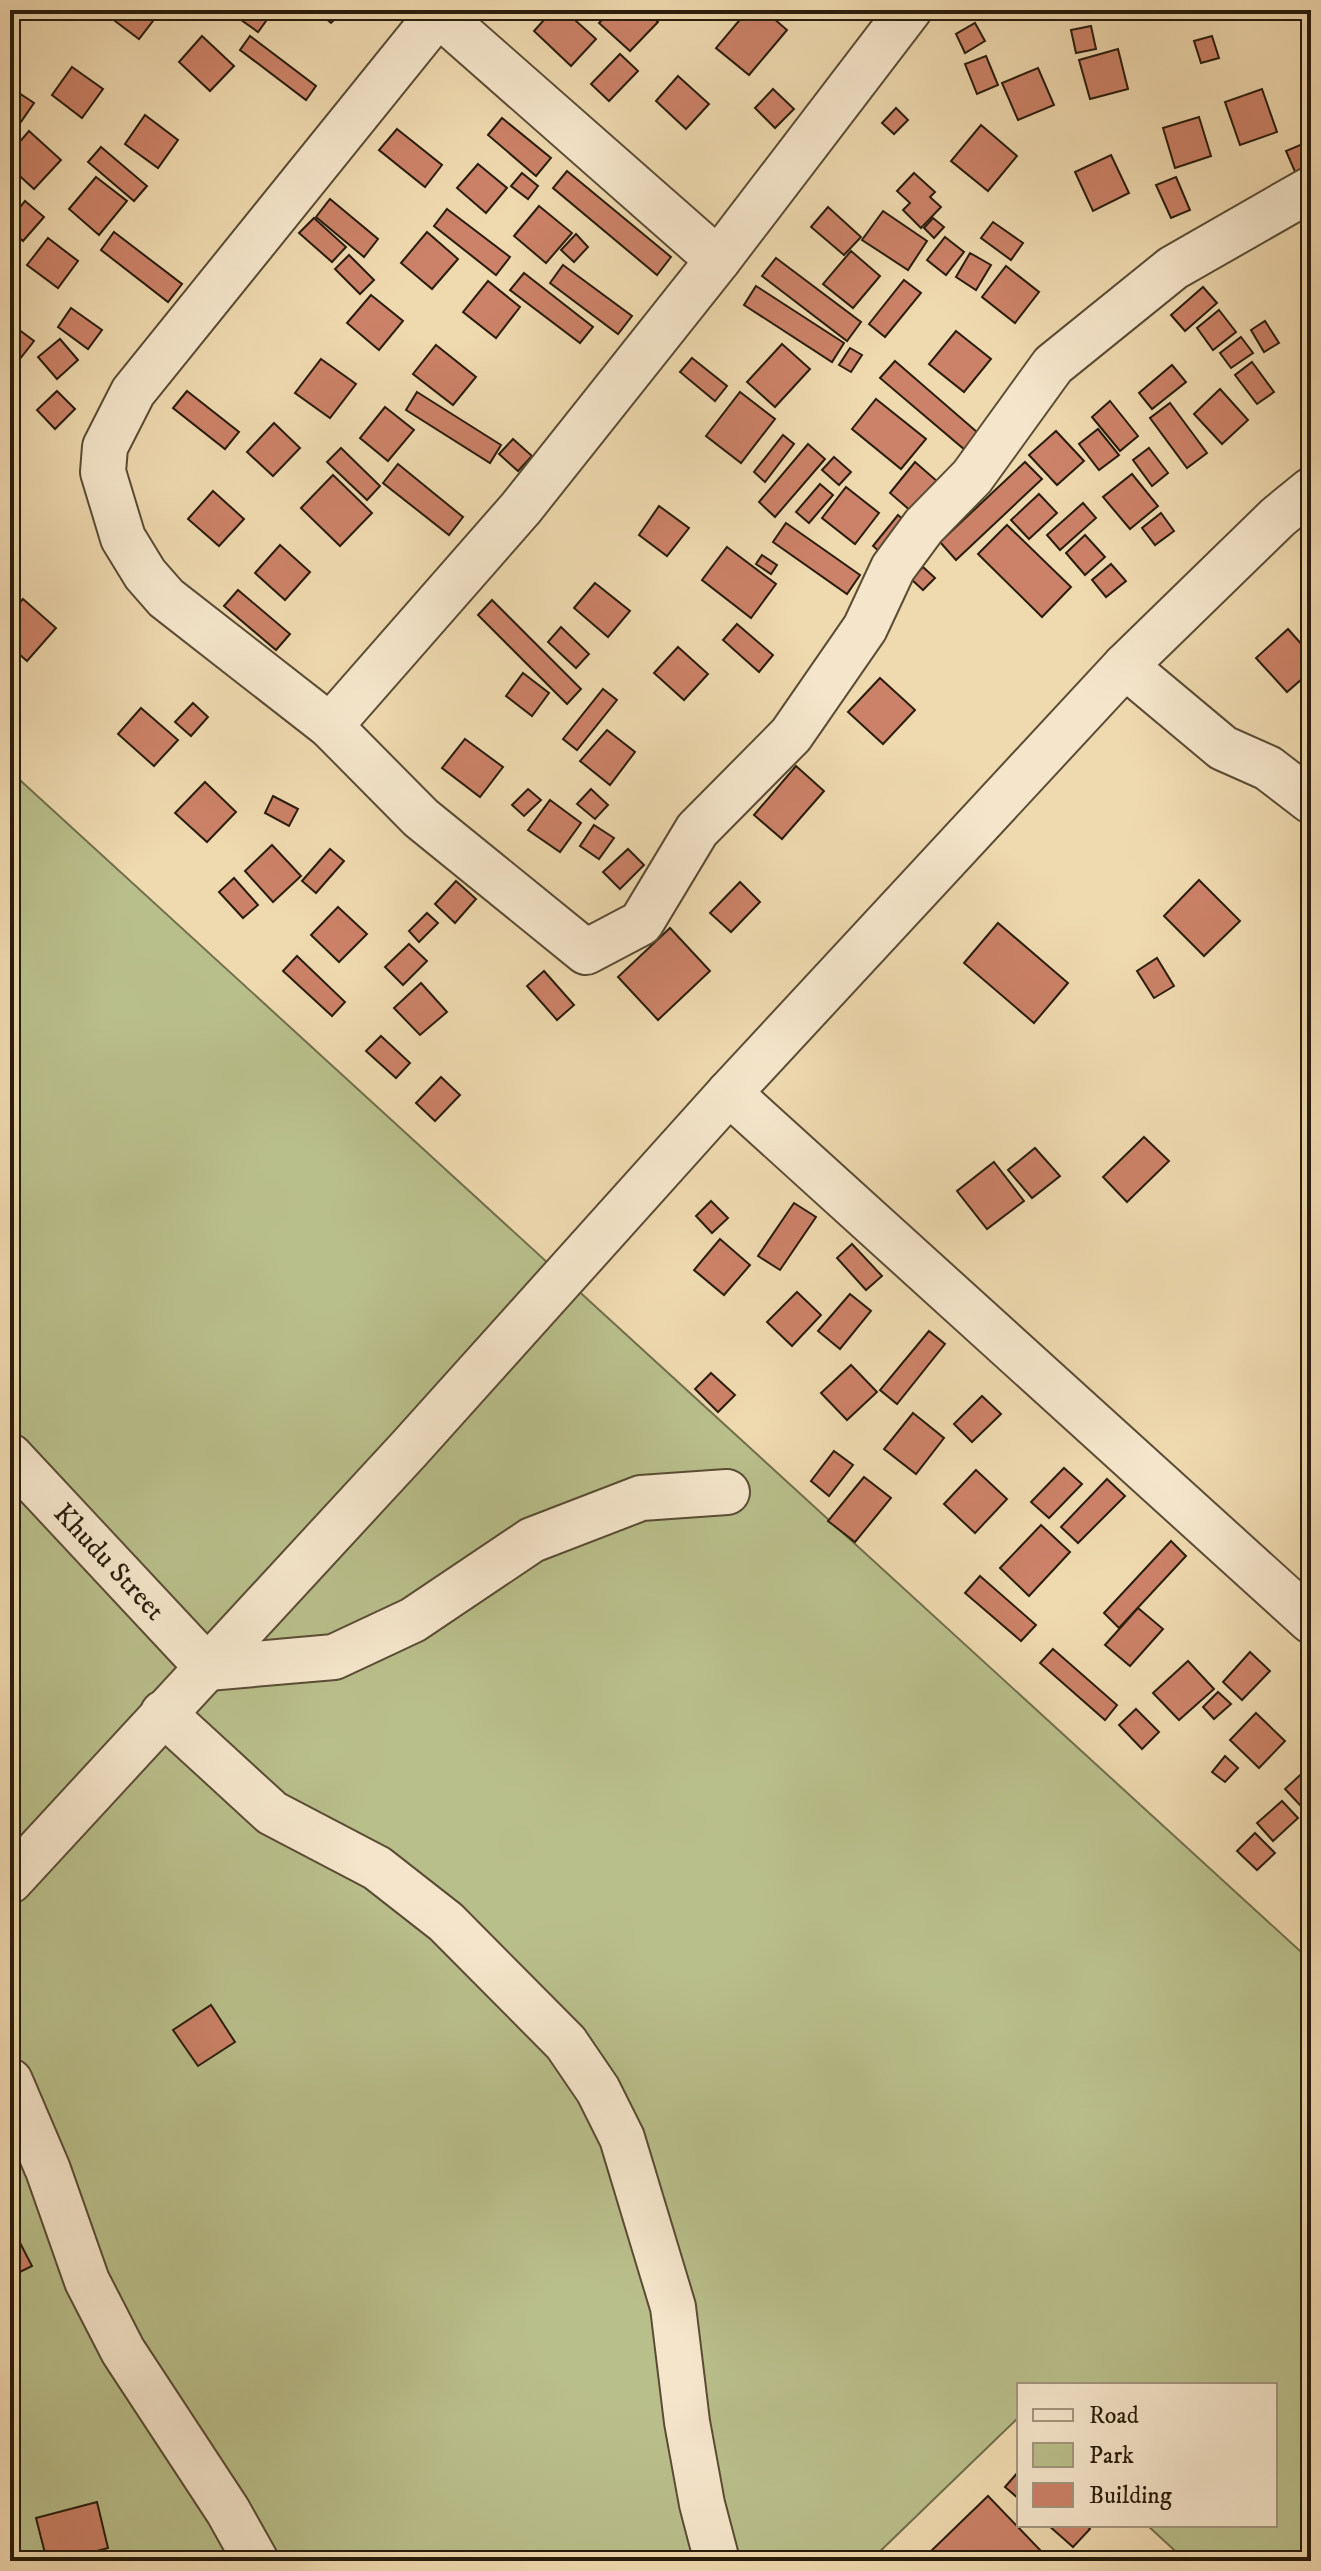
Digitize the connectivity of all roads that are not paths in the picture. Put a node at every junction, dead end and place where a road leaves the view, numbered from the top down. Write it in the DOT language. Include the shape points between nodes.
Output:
graph roads {
  1 [pos="909,10"];
  2 [pos="436,12"];
  3 [pos="1311,189"];
  4 [pos="718,260"];
  5 [pos="1311,490"];
  6 [pos="1125,666"];
  7 [pos="330,726"];
  8 [pos="1311,801"];
  9 [pos="729,1093"];
  10 [pos="10,1456"];
  11 [pos="727,1492"];
  12 [pos="1311,1621"];
  13 [pos="208,1668"];
  14 [pos="163,1713"];
  15 [pos="10,1881"];
  16 [pos="10,2081"];
  17 [pos="256,2561"];
  18 [pos="717,2561"];
  1 -- 4 [label="street"];
  2 -- 4 [label="street"];
  2 -- 7 [label="street" via="133,392 105,447 103,472 111,501 123,538 145,574 166,598"];
  3 -- 7 [label="street" via="1173,268 1053,365 972,477 924,526 893,568 865,628 791,735 697,830 641,923 586,952 421,818"];
  4 -- 7 [label="street" via="521,508"];
  5 -- 6 [label="street"];
  6 -- 8 [label="street" via="1223,748 1268,768"];
  6 -- 9 [label="street"];
  9 -- 12 [label="street"];
  9 -- 13 [label="street"];
  10 -- 13 [label="street, Khudu Street"];
  11 -- 13 [label="street" via="641,1498 532,1540 413,1620 334,1657"];
  13 -- 14 [label="street"];
  14 -- 15 [label="street"];
  14 -- 18 [label="street" via="272,1813 377,1868 446,1922 566,2043 598,2090 622,2138 673,2307 690,2436"];
  16 -- 17 [label="street" via="87,2281 123,2351"];
}
